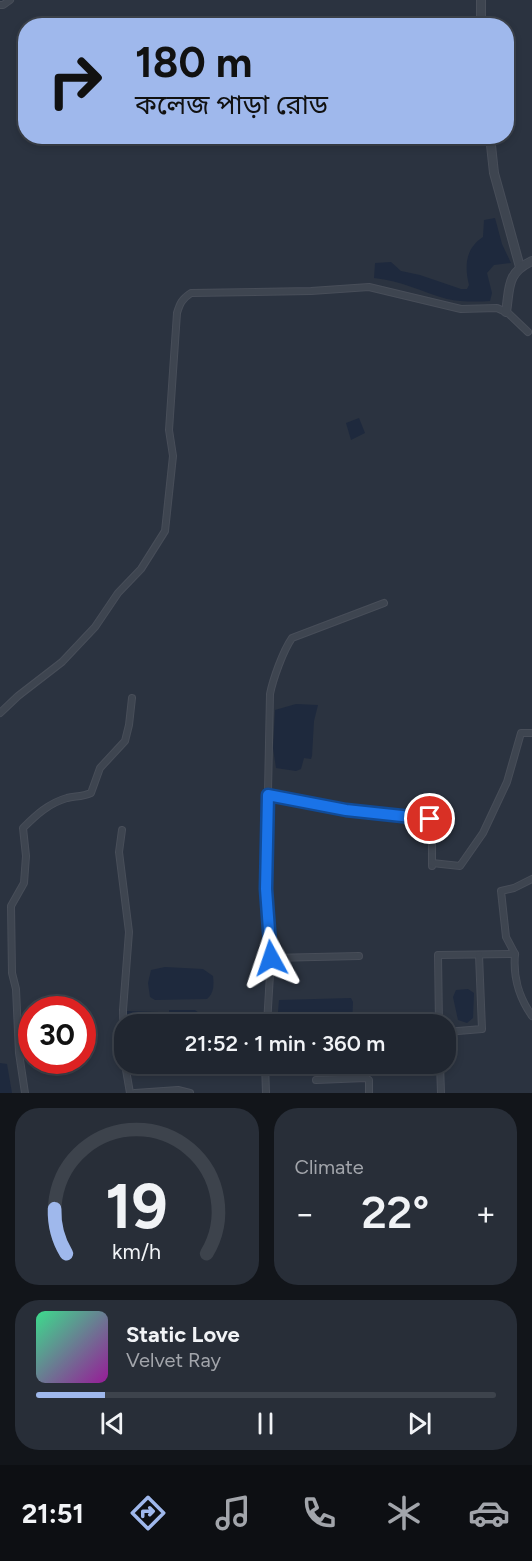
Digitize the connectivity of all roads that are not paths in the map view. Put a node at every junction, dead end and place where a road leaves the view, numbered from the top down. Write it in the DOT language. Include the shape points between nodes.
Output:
graph roads {
  1 [pos="10,0"];
  2 [pos="481,0"];
  3 [pos="0,6"];
  4 [pos="481,18"];
  5 [pos="491,144"];
  6 [pos="532,261"];
  7 [pos="520,267"];
  8 [pos="506,312"];
  9 [pos="528,332"];
  10 [pos="384,603"];
  11 [pos="132,698"];
  12 [pos="1,712"];
  13 [pos="532,733"];
  14 [pos="268,795"];
  15 [pos="122,830"];
  16 [pos="532,879"];
  17 [pos="515,954"];
  18 [pos="479,955"];
  19 [pos="358,956"];
  20 [pos="271,958"];
  21 [pos="123,1014"];
  22 [pos="268,1014"];
  23 [pos="439,1014"];
  24 [pos="532,1016"];
  25 [pos="456,1031"];
  26 [pos="127,1074"];
  27 [pos="265,1074"];
  28 [pos="440,1074"];
  29 [pos="316,1080"];
  30 [pos="25,1093"];
  31 [pos="130,1093"];
  32 [pos="135,1093"];
  33 [pos="190,1093"];
  34 [pos="266,1093"];
  35 [pos="369,1093"];
  36 [pos="441,1093"];
  1 -- 3 [label="street"];
  2 -- 4 [label="street"];
  5 -- 7 [label="street" via="494,173"];
  6 -- 7 [label="street"];
  7 -- 8 [label="street" via="511,281"];
  8 -- 9 [label="street"];
  8 -- 12 [label="street" via="497,308 461,309 369,287 191,293 184,298 177,313 169,430 173,456 165,531 95,627 62,663"];
  10 -- 14 [label="street" via="302,633 286,647 270,694"];
  11 -- 30 [label="street" via="125,741 100,768 91,794 68,797 40,811 23,828 24,883 11,906 12,973"];
  13 -- 14 [label="street" via="521,733 507,782 483,833 460,866 432,865 430,819 346,810"];
  14 -- 20 [label="street" via="266,889"];
  15 -- 21 [label="street" via="119,852 129,932"];
  16 -- 17 [label="street" via="501,891 506,938"];
  17 -- 23 [label="street" via="438,955"];
  17 -- 24 [label="street" via="519,993"];
  18 -- 25 [label="street" via="482,1029"];
  19 -- 20 [label="street"];
  20 -- 22 [label="street"];
  26 -- 31 [label="street"];
  27 -- 34 [label="street"];
  28 -- 36 [label="street"];
  29 -- 35 [label="street" via="366,1078"];
  32 -- 33 [label="street"];
}
